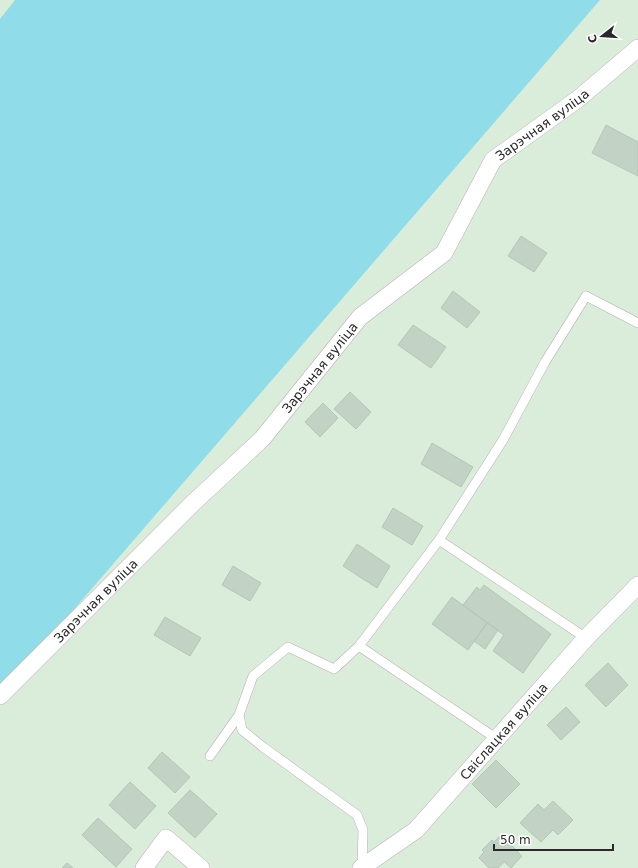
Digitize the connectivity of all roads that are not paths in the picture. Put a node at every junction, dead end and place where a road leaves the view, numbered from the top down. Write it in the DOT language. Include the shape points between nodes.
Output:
graph roads {
  1 [pos="638,48"];
  2 [pos="638,323"];
  3 [pos="439,540"];
  4 [pos="638,585"];
  5 [pos="586,638"];
  6 [pos="359,646"];
  7 [pos="0,696"];
  8 [pos="239,715"];
  9 [pos="497,739"];
  10 [pos="210,756"];
  11 [pos="144,868"];
  12 [pos="201,868"];
  13 [pos="361,868"];
  1 -- 7 [label="street, Зарэчная вуліца" via="578,99 493,160 444,253 360,317 262,439 194,502"];
  2 -- 3 [label="lane" via="586,296 545,362 503,440"];
  3 -- 5 [label="lane"];
  3 -- 6 [label="lane"];
  4 -- 5 [label="street, Свіслацкая вуліца"];
  5 -- 9 [label="street, Свіслацкая вуліца"];
  6 -- 8 [label="lane" via="334,669 288,647 253,676"];
  6 -- 9 [label="lane"];
  8 -- 10 [label="lane"];
  8 -- 13 [label="lane" via="242,730 262,747 358,815 363,830"];
  9 -- 13 [label="street, Свіслацкая вуліца" via="416,830"];
  11 -- 12 [label="street" via="166,838"];
}
